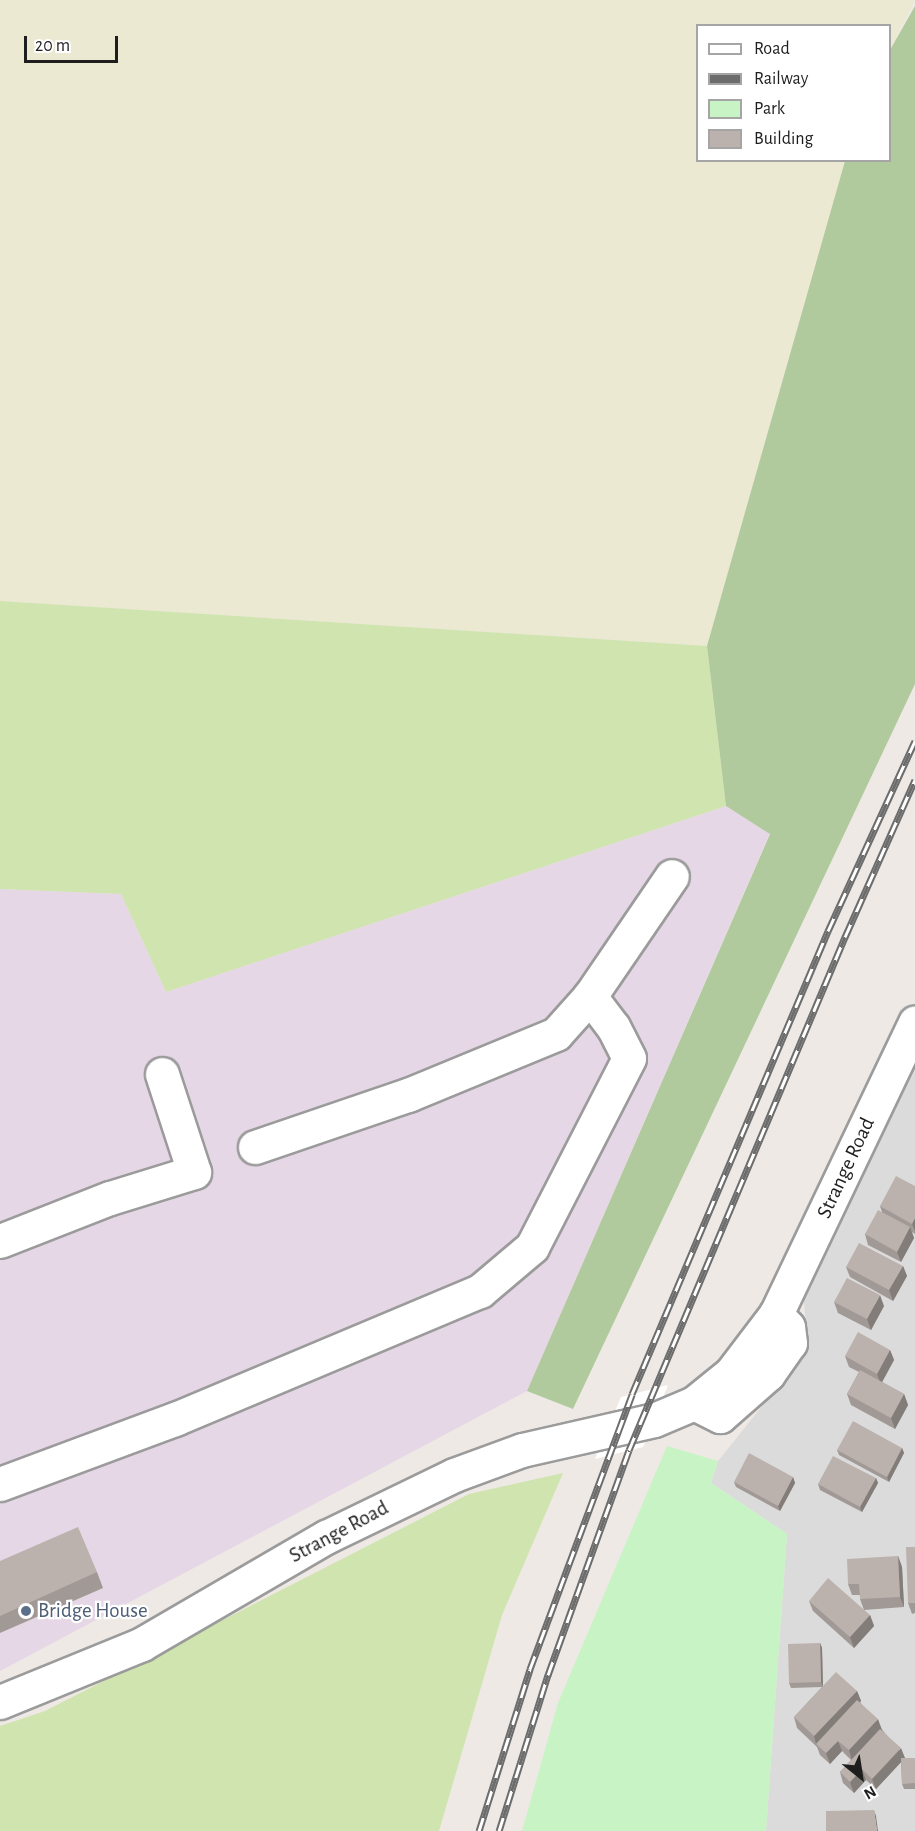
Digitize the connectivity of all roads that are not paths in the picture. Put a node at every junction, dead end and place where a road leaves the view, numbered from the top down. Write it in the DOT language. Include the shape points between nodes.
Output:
graph roads {
  1 [pos="672,876"];
  2 [pos="590,996"];
  3 [pos="911,1039"];
  4 [pos="162,1074"];
  5 [pos="255,1147"];
  6 [pos="0,1241"];
  7 [pos="0,1484"];
  8 [pos="0,1702"];
  1 -- 2 [label="street"];
  2 -- 5 [label="street" via="556,1034 408,1095"];
  2 -- 7 [label="street" via="613,1027 629,1059 532,1247 480,1291 175,1419"];
  3 -- 8 [label="street, Strange Road" via="776,1314 731,1373 694,1403 605,1434 522,1450 444,1480 326,1537 142,1644"];
  4 -- 6 [label="street" via="194,1172 110,1198"];
}
